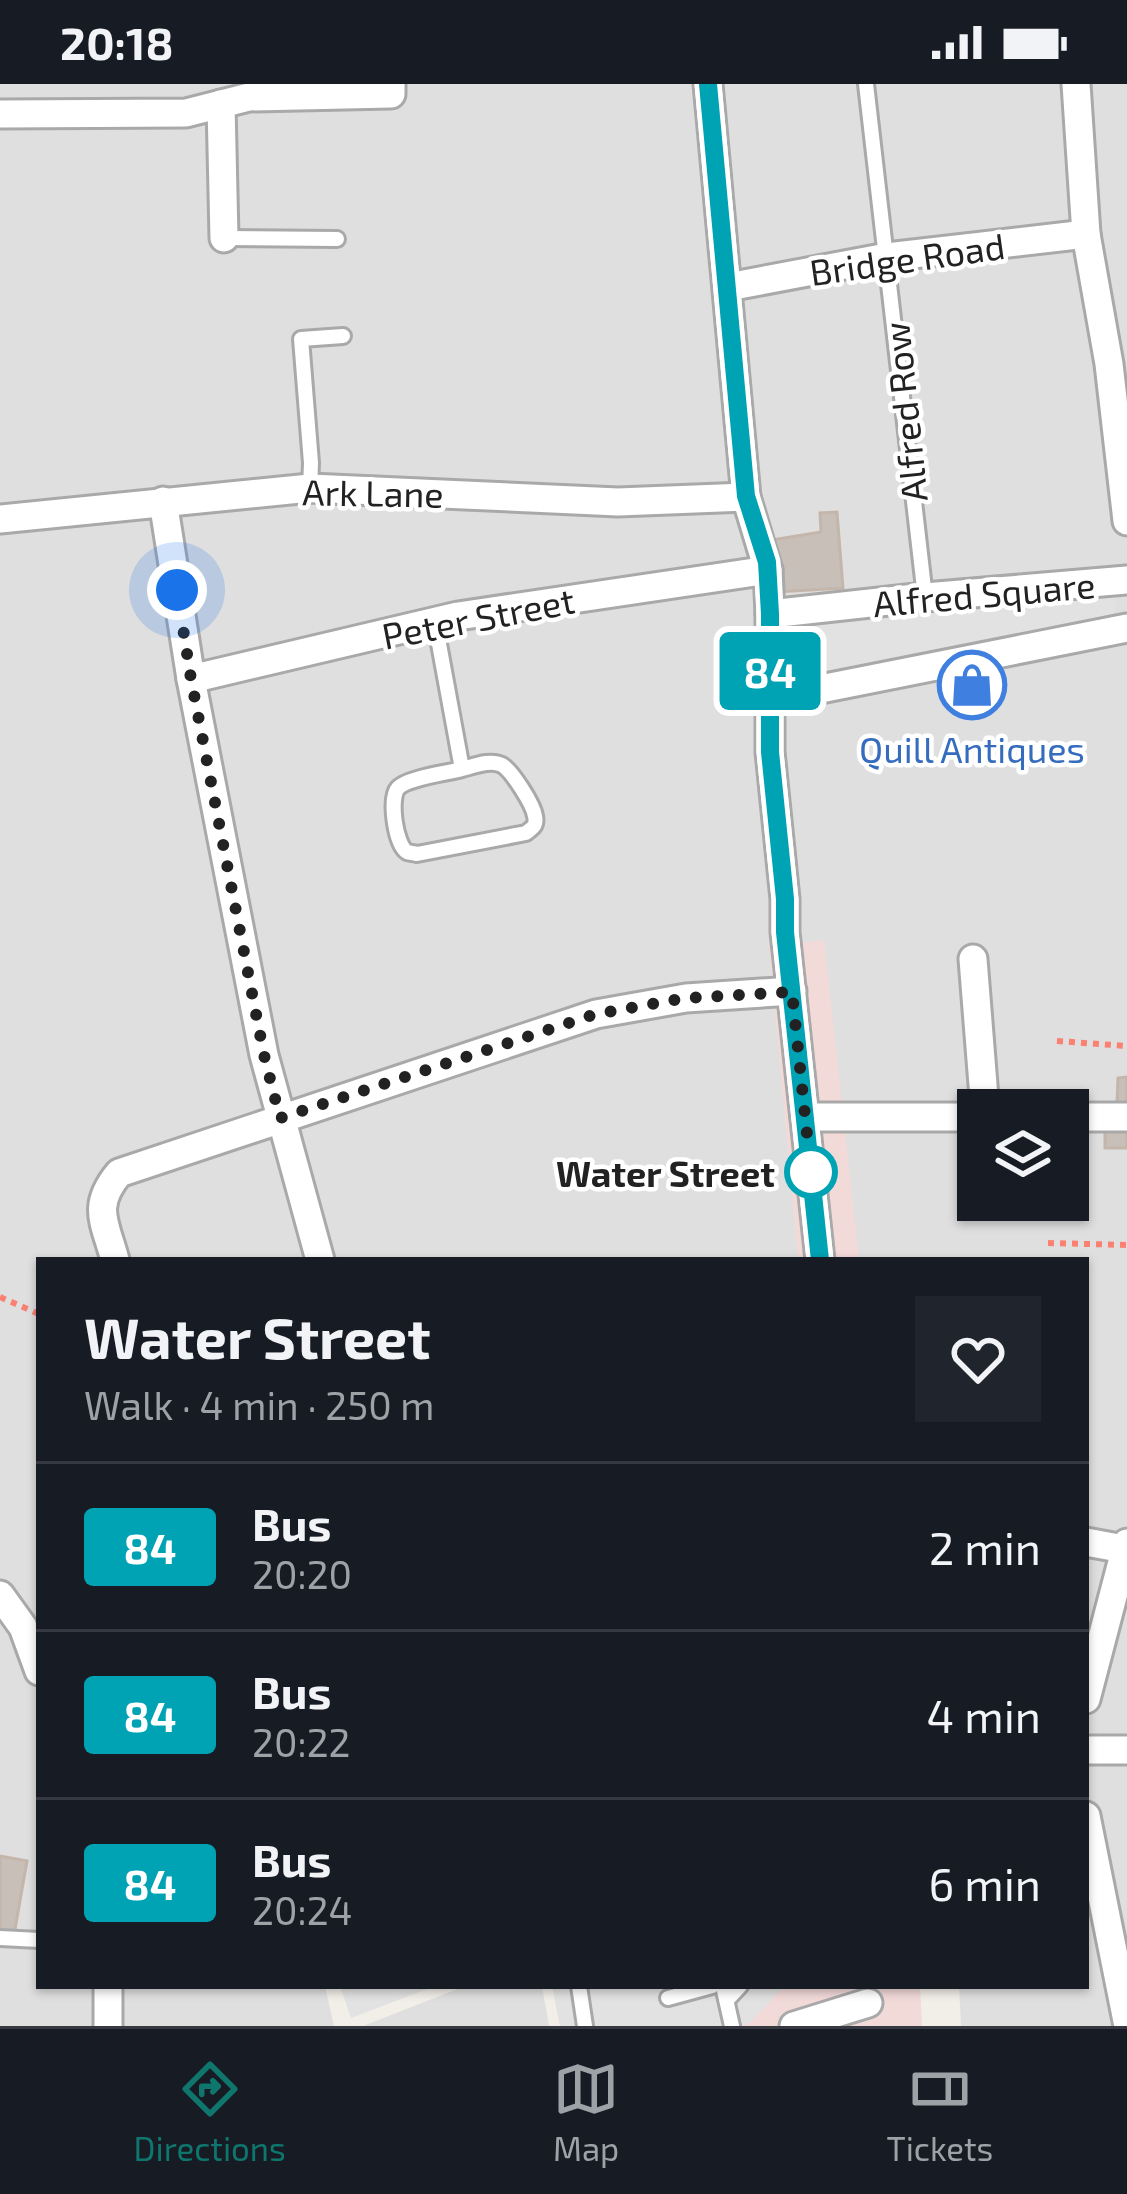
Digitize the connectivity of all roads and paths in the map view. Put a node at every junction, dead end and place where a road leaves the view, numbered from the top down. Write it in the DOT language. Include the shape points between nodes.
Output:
graph roads {
  1 [pos="391,84"];
  2 [pos="708,84"];
  3 [pos="866,84"];
  4 [pos="1076,84"];
  5 [pos="221,104"];
  6 [pos="0,114"];
  7 [pos="1086,234"];
  8 [pos="224,238"];
  9 [pos="338,239"];
  10 [pos="887,257"];
  11 [pos="728,287"];
  12 [pos="344,336"];
  13 [pos="1118,363"];
  14 [pos="310,488"];
  15 [pos="746,496"];
  16 [pos="163,501"];
  17 [pos="0,519"];
  18 [pos="1127,521"];
  19 [pos="767,569"];
  20 [pos="1127,580"];
  21 [pos="925,597"];
  22 [pos="770,614"];
  23 [pos="435,622"];
  24 [pos="1127,628"];
  25 [pos="191,679"];
  26 [pos="770,699"];
  27 [pos="462,769"];
  28 [pos="973,958"];
  29 [pos="792,992"];
  30 [pos="1057,1042"];
  31 [pos="1127,1046"];
  32 [pos="983,1089"];
  33 [pos="805,1117"];
  34 [pos="957,1117"];
  35 [pos="1089,1117"];
  36 [pos="280,1118"];
  37 [pos="1127,1118"];
  38 [pos="1048,1243"];
  39 [pos="1127,1245"];
  40 [pos="114,1257"];
  41 [pos="319,1257"];
  42 [pos="820,1257"];
  43 [pos="0,1297"];
  44 [pos="36,1313"];
  45 [pos="1089,1542"];
  46 [pos="1125,1546"];
  47 [pos="0,1595"];
  48 [pos="36,1663"];
  49 [pos="1089,1687"];
  50 [pos="1089,1750"];
  51 [pos="1127,1750"];
  52 [pos="1089,1831"];
  53 [pos="0,1938"];
  54 [pos="36,1940"];
  55 [pos="108,1989"];
  56 [pos="579,1989"];
  57 [pos="701,1989"];
  58 [pos="725,1993"];
  59 [pos="668,1998"];
  60 [pos="868,2005"];
  61 [pos="1127,2021"];
  62 [pos="108,2026"];
  63 [pos="585,2026"];
  64 [pos="732,2026"];
  65 [pos="794,2026"];
  1 -- 5 [label="street" via="391,94"];
  2 -- 11 [label="street"];
  3 -- 10 [label="lane, Alfred Row"];
  4 -- 7 [label="street"];
  5 -- 6 [label="street" via="186,113"];
  5 -- 8 [label="street"];
  7 -- 10 [label="street, Bridge Road"];
  7 -- 13 [label="street"];
  8 -- 9 [label="lane"];
  10 -- 11 [label="street, Bridge Road"];
  10 -- 21 [label="lane, Alfred Row"];
  11 -- 15 [label="street"];
  12 -- 14 [label="lane" via="301,339"];
  13 -- 18 [label="street"];
  14 -- 15 [label="street, Ark Lane" via="618,502"];
  14 -- 16 [label="street, Ark Lane"];
  15 -- 19 [label="street"];
  16 -- 17 [label="street, Ark Lane"];
  16 -- 25 [label="street"];
  19 -- 22 [label="street"];
  19 -- 23 [label="street, Peter Street"];
  20 -- 21 [label="street, Alfred Square"];
  21 -- 22 [label="street, Alfred Square"];
  22 -- 26 [label="street"];
  23 -- 25 [label="street, Peter Street"];
  23 -- 27 [label="lane"];
  24 -- 26 [label="street, Alfred Square"];
  25 -- 36 [label="street"];
  26 -- 29 [label="street"];
  27 -- 27 [label="lane" via="401,784 393,794 407,852 535,826 503,765"];
  28 -- 32 [label="street"];
  29 -- 33 [label="street"];
  29 -- 36 [label="street" via="596,1014"];
  30 -- 31 [label="path"];
  33 -- 34 [label="street"];
  33 -- 42 [label="street"];
  35 -- 37 [label="street"];
  36 -- 40 [label="street" via="119,1173 102,1210"];
  36 -- 41 [label="street"];
  38 -- 39 [label="path"];
  43 -- 44 [label="path"];
  45 -- 46 [label="street"];
  46 -- 49 [label="street"];
  47 -- 48 [label="street"];
  50 -- 51 [label="street"];
  52 -- 61 [label="street"];
  53 -- 54 [label="lane"];
  55 -- 62 [label="street"];
  56 -- 63 [label="lane"];
  57 -- 59 [label="lane"];
  58 -- 64 [label="lane"];
  60 -- 65 [label="street"];
}
